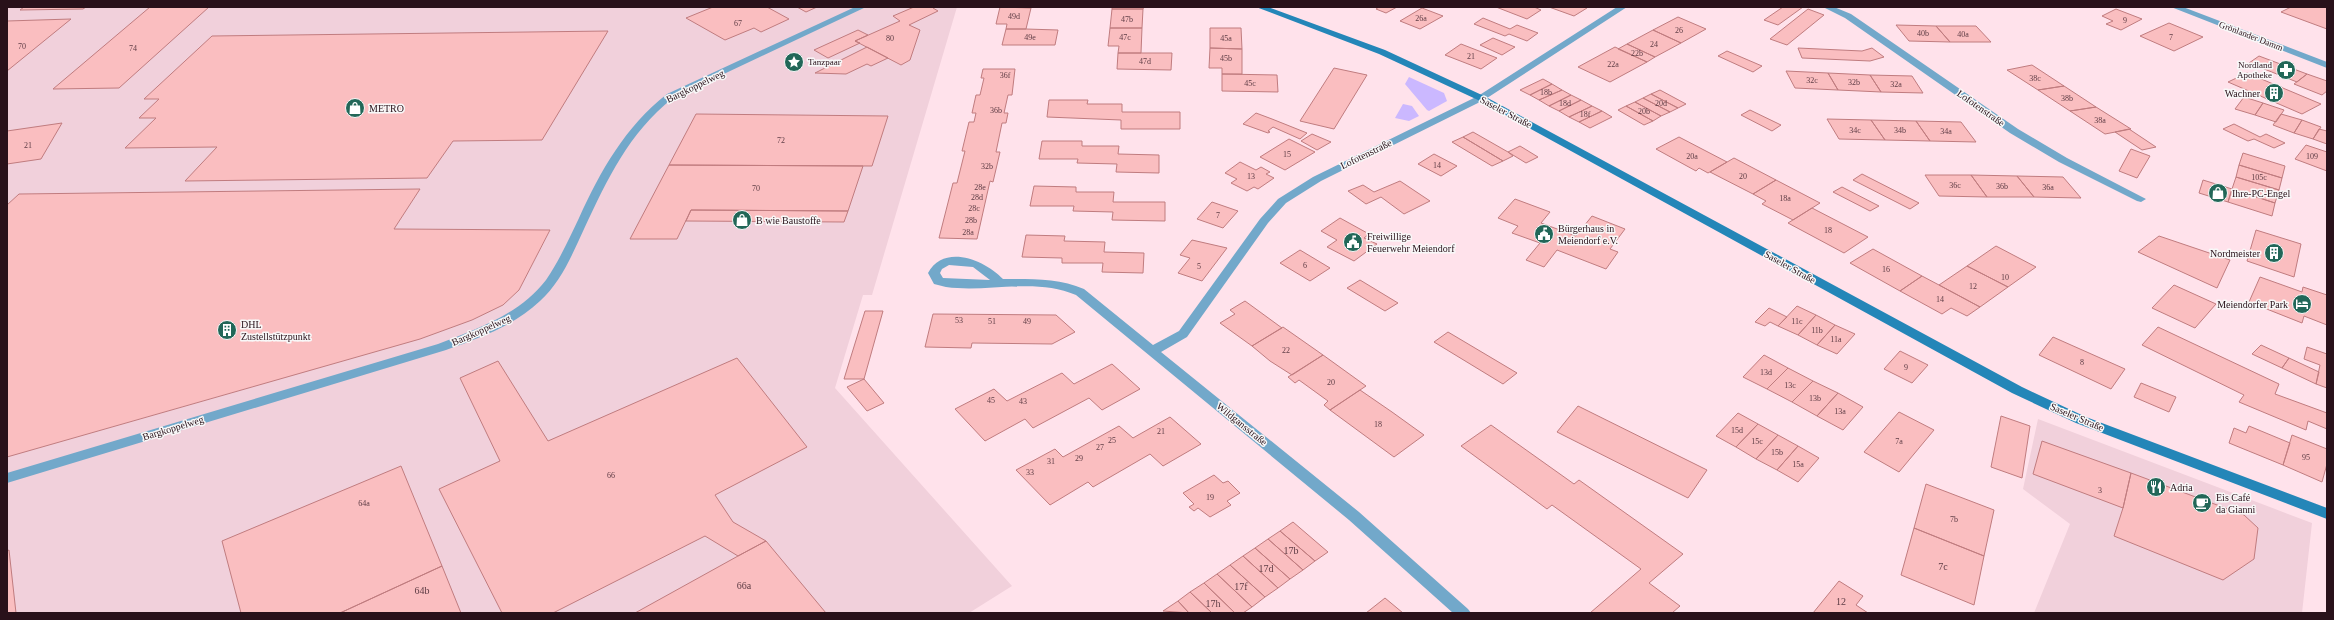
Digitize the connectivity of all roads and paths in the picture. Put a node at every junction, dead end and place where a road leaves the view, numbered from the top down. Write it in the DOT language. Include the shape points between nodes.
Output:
graph roads {
  1 [pos="862,7"];
  2 [pos="1260,7"];
  3 [pos="1623,7"];
  4 [pos="1827,7"];
  5 [pos="2175,7"];
  6 [pos="2327,65"];
  7 [pos="1481,98"];
  8 [pos="2141,199"];
  9 [pos="1001,284"];
  10 [pos="1152,351"];
  11 [pos="7,478"];
  12 [pos="2327,514"];
  13 [pos="1462,613"];
  1 -- 11 [label="street, Bargkoppelweg" via="670,96 656,106 630,132 618,152 547,288 505,321 442,347"];
  2 -- 7 [label="street, Saseler Straße" via="1382,52"];
  3 -- 7 [label="street, Lofotenstraße"];
  4 -- 8 [label="street, Lofotenstraße" via="1848,16 2014,131 2063,160"];
  5 -- 6 [label="street, Grönlander Damm"];
  7 -- 10 [label="street, Lofotenstraße" via="1316,179 1282,201 1264,221 1184,334"];
  7 -- 12 [label="street, Saseler Straße" via="2016,390 2081,420"];
  9 -- 9 [label="street, Wildgansstraße" via="951,284 938,280 934,274 944,263 968,262 989,271"];
  9 -- 10 [label="street, Wildgansstraße" via="1057,284 1076,289"];
  10 -- 13 [label="street, Wildgansstraße" via="1354,516"];
}
